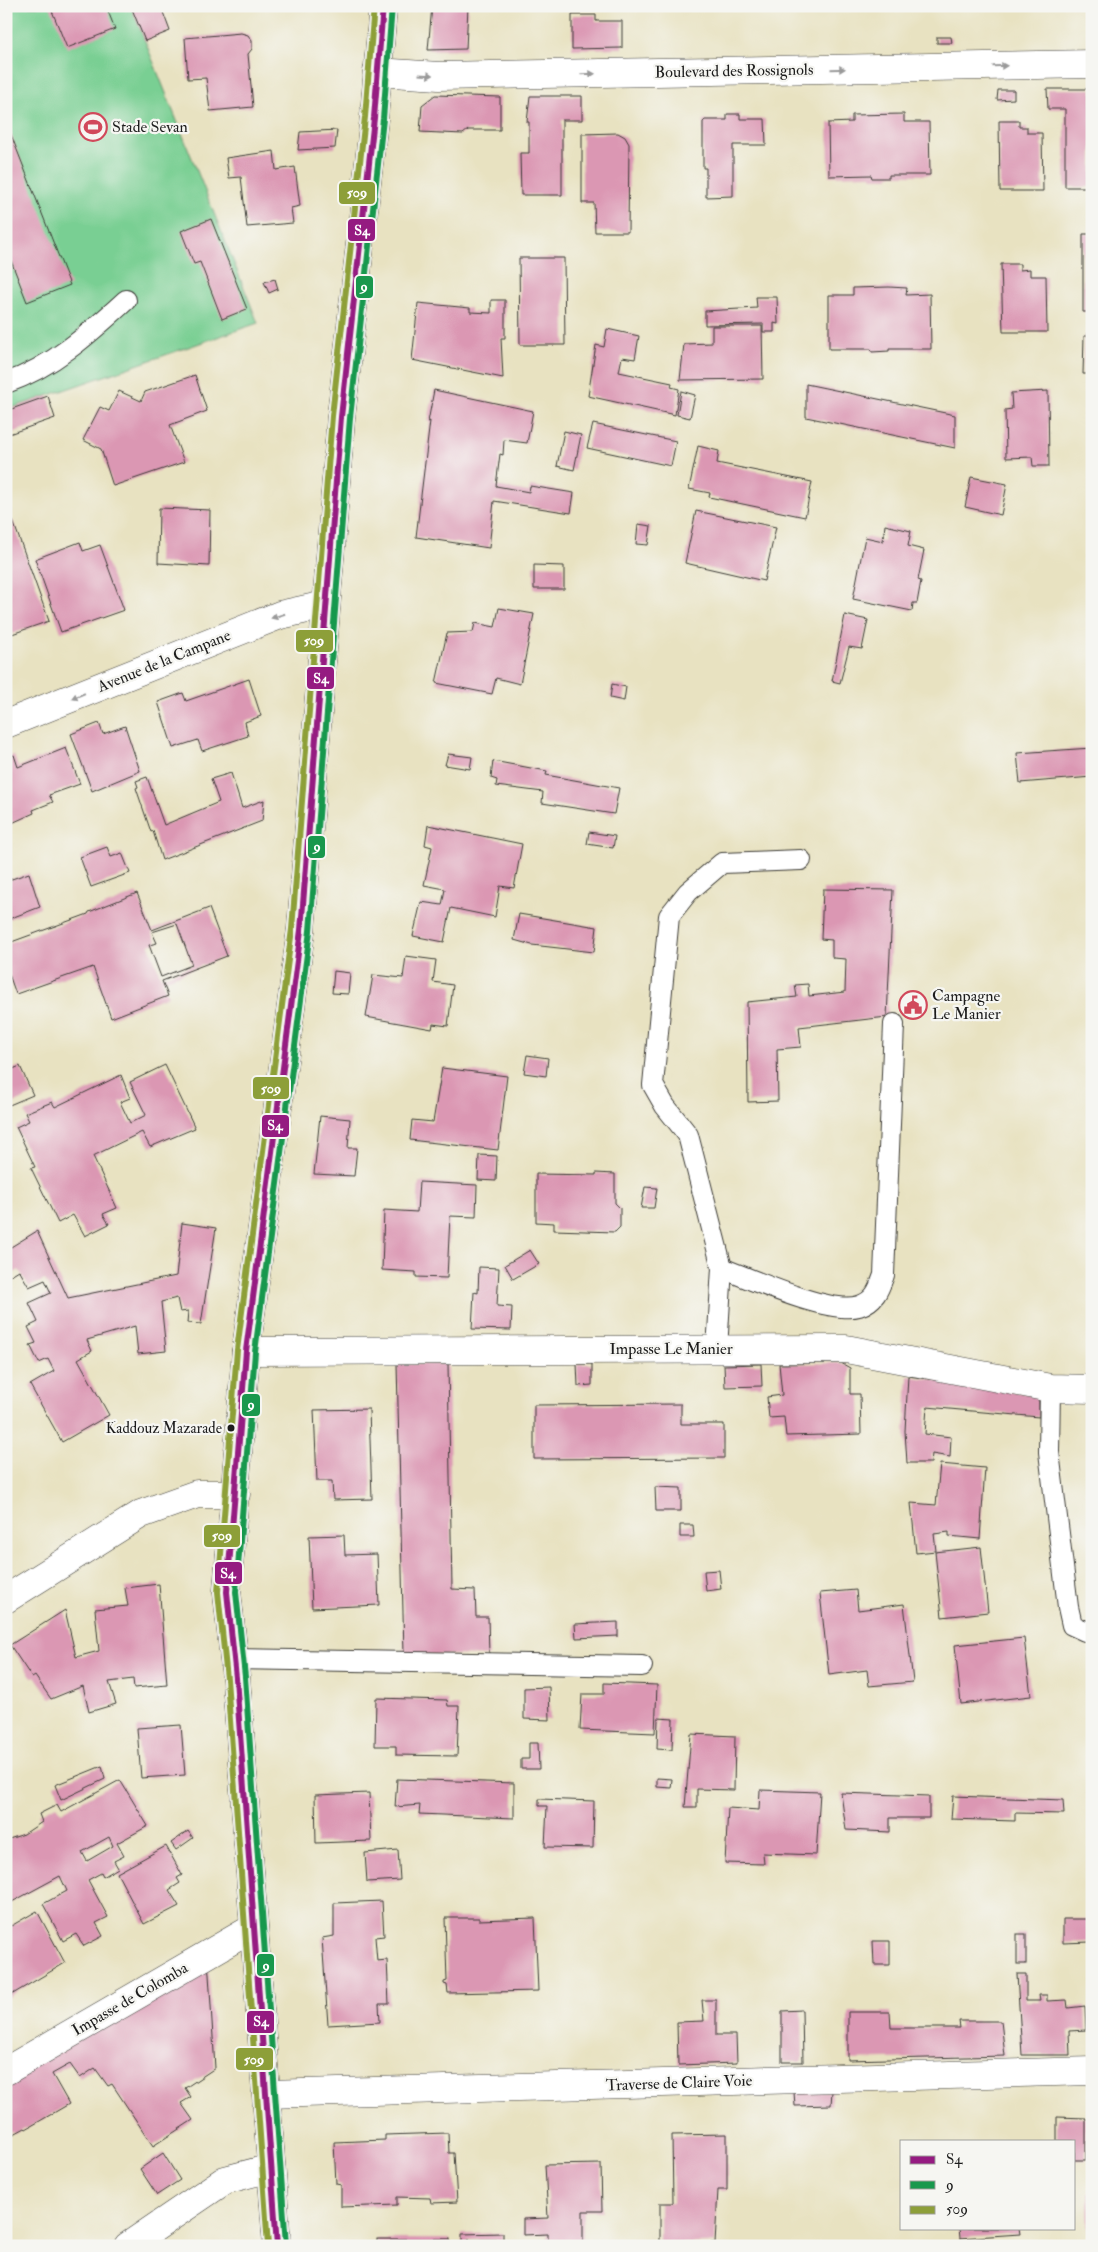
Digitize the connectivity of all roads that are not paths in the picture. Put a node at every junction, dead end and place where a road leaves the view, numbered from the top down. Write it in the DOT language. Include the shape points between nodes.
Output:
graph roads {
  1 [pos="383,6"];
  2 [pos="1092,64"];
  3 [pos="377,72"];
  4 [pos="126,300"];
  5 [pos="6,383"];
  6 [pos="325,606"];
  7 [pos="6,724"];
  8 [pos="801,860"];
  9 [pos="894,1024"];
  10 [pos="722,1268"];
  11 [pos="717,1349"];
  12 [pos="246,1351"];
  13 [pos="1050,1388"];
  14 [pos="1092,1389"];
  15 [pos="236,1494"];
  16 [pos="6,1599"];
  17 [pos="1092,1630"];
  18 [pos="234,1659"];
  19 [pos="642,1666"];
  20 [pos="253,1928"];
  21 [pos="6,2071"];
  22 [pos="1092,2071"];
  23 [pos="267,2094"];
  24 [pos="272,2168"];
  25 [pos="128,2246"];
  26 [pos="277,2246"];
  1 -- 3 [label="street"];
  3 -- 2 [label="street, Boulevard des Rossignols, one-way" via="439,76"];
  3 -- 6 [label="street"];
  4 -- 5 [label="lane" via="79,343 24,377"];
  6 -- 7 [label="street, Avenue de la Campane, one-way" via="280,615"];
  6 -- 12 [label="street" via="322,683 301,930"];
  8 -- 10 [label="lane" via="722,862 688,892 669,916 653,1086 664,1106 688,1135"];
  9 -- 10 [label="lane" via="884,1275 878,1293 859,1306 821,1305"];
  10 -- 11 [label="lane"];
  11 -- 12 [label="street, Impasse Le Manier"];
  11 -- 13 [label="street, Impasse Le Manier" via="846,1349"];
  12 -- 15 [label="street"];
  13 -- 14 [label="street, Impasse Le Manier"];
  13 -- 17 [label="lane" via="1049,1452 1068,1607 1072,1625 1085,1631"];
  15 -- 16 [label="street" via="197,1494 141,1514"];
  15 -- 18 [label="street" via="227,1592"];
  18 -- 19 [label="lane"];
  18 -- 20 [label="street"];
  20 -- 21 [label="street, Impasse de Colomba"];
  20 -- 23 [label="street"];
  22 -- 23 [label="street, Traverse de Claire Voie"];
  23 -- 24 [label="street"];
  24 -- 25 [label="street" via="225,2180"];
  24 -- 26 [label="street"];
}
